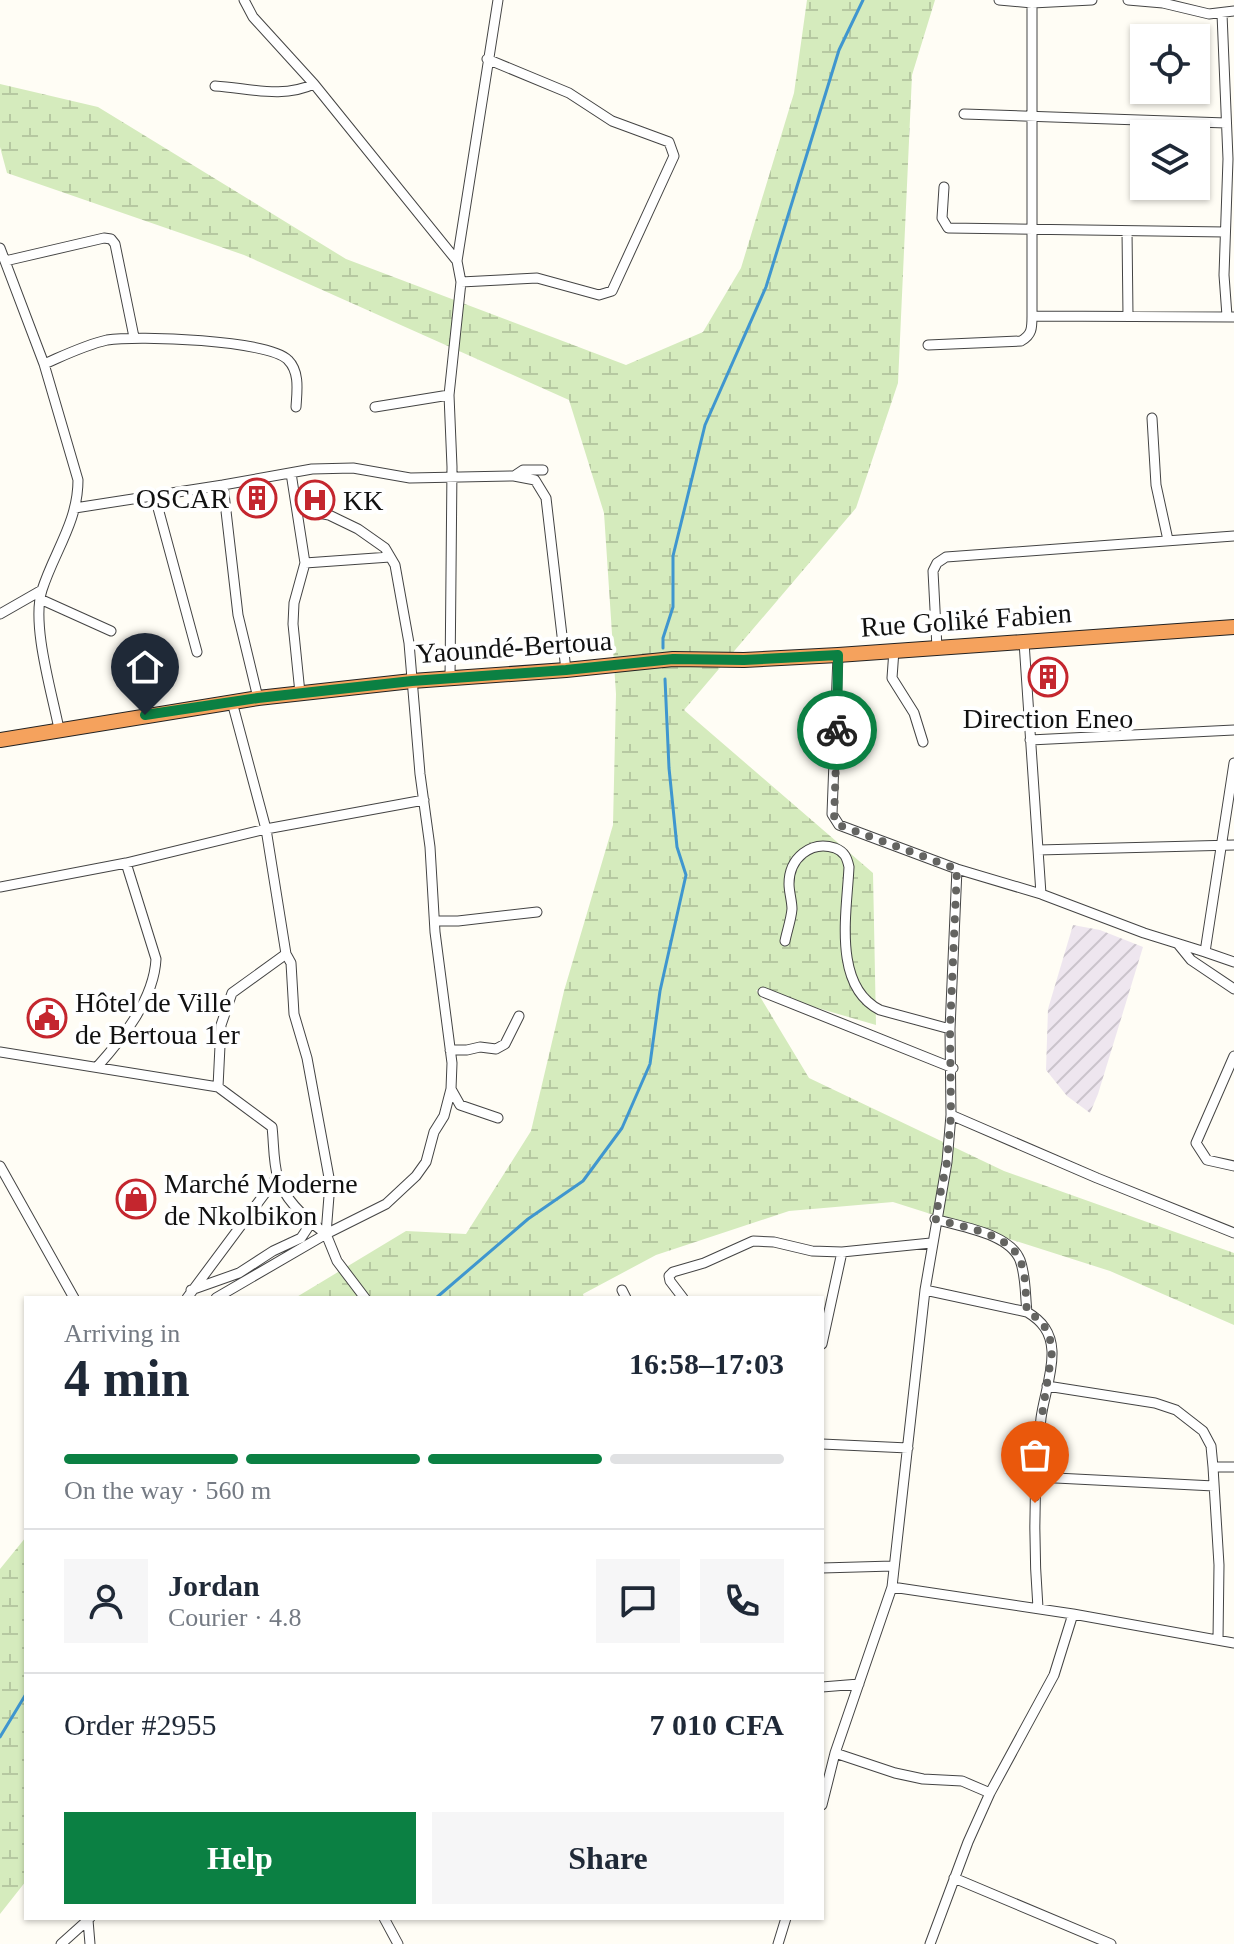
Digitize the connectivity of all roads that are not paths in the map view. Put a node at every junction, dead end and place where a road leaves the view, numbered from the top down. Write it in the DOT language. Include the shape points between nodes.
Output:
graph roads {
  1 [pos="244,0"];
  2 [pos="498,0"];
  3 [pos="999,0"];
  4 [pos="1092,0"];
  5 [pos="1128,0"];
  6 [pos="1032,3"];
  7 [pos="1234,11"];
  8 [pos="1222,14"];
  9 [pos="487,59"];
  10 [pos="314,84"];
  11 [pos="215,86"];
  12 [pos="964,114"];
  13 [pos="1032,116"];
  14 [pos="1226,123"];
  15 [pos="944,187"];
  16 [pos="1230,214"];
  17 [pos="1032,231"];
  18 [pos="1127,231"];
  19 [pos="1225,232"];
  20 [pos="0,248"];
  21 [pos="5,261"];
  22 [pos="457,261"];
  23 [pos="461,282"];
  24 [pos="1128,315"];
  25 [pos="1032,316"];
  26 [pos="1230,316"];
  27 [pos="134,337"];
  28 [pos="928,345"];
  29 [pos="44,364"];
  30 [pos="449,395"];
  31 [pos="296,407"];
  32 [pos="375,407"];
  33 [pos="1152,418"];
  34 [pos="543,470"];
  35 [pos="291,473"];
  36 [pos="514,476"];
  37 [pos="451,478"];
  38 [pos="223,485"];
  39 [pos="155,497"];
  40 [pos="75,508"];
  41 [pos="308,511"];
  42 [pos="1234,536"];
  43 [pos="1168,540"];
  44 [pos="390,557"];
  45 [pos="305,563"];
  46 [pos="41,594"];
  47 [pos="0,614"];
  48 [pos="1234,627"];
  49 [pos="111,631"];
  50 [pos="1024,642"];
  51 [pos="937,648"];
  52 [pos="894,650"];
  53 [pos="197,652"];
  54 [pos="838,655"];
  55 [pos="701,661"];
  56 [pos="566,670"];
  57 [pos="450,679"];
  58 [pos="412,681"];
  59 [pos="300,693"];
  60 [pos="258,698"];
  61 [pos="232,702"];
  62 [pos="59,729"];
  63 [pos="1234,730"];
  64 [pos="0,740"];
  65 [pos="1030,740"];
  66 [pos="923,742"];
  67 [pos="1234,763"];
  68 [pos="424,800"];
  69 [pos="266,829"];
  70 [pos="1222,845"];
  71 [pos="1234,845"];
  72 [pos="1038,850"];
  73 [pos="126,863"];
  74 [pos="957,869"];
  75 [pos="0,887"];
  76 [pos="1041,894"];
  77 [pos="537,912"];
  78 [pos="436,921"];
  79 [pos="785,941"];
  80 [pos="1178,944"];
  81 [pos="1205,952"];
  82 [pos="286,954"];
  83 [pos="1234,962"];
  84 [pos="1234,989"];
  85 [pos="763,992"];
  86 [pos="519,1016"];
  87 [pos="950,1029"];
  88 [pos="450,1050"];
  89 [pos="0,1052"];
  90 [pos="1234,1056"];
  91 [pos="97,1067"];
  92 [pos="953,1068"];
  93 [pos="218,1087"];
  94 [pos="451,1089"];
  95 [pos="951,1115"];
  96 [pos="498,1118"];
  97 [pos="0,1166"];
  98 [pos="1234,1166"];
  99 [pos="277,1177"];
  100 [pos="935,1219"];
  101 [pos="311,1223"];
  102 [pos="1234,1233"];
  103 [pos="326,1234"];
  104 [pos="931,1243"];
  105 [pos="842,1252"];
  106 [pos="925,1290"];
  107 [pos="189,1294"];
  108 [pos="73,1296"];
  109 [pos="219,1296"];
  110 [pos="363,1296"];
  111 [pos="681,1296"];
  112 [pos="1027,1312"];
  113 [pos="824,1335"];
  114 [pos="1047,1386"];
  115 [pos="824,1444"];
  116 [pos="908,1448"];
  117 [pos="1213,1467"];
  118 [pos="1234,1467"];
  119 [pos="1036,1477"];
  120 [pos="1214,1486"];
  121 [pos="893,1566"];
  122 [pos="824,1568"];
  123 [pos="892,1587"];
  124 [pos="1038,1608"];
  125 [pos="1073,1614"];
  126 [pos="1218,1639"];
  127 [pos="1234,1643"];
  128 [pos="859,1684"];
  129 [pos="824,1687"];
  130 [pos="835,1753"];
  131 [pos="990,1793"];
  132 [pos="824,1797"];
  133 [pos="954,1878"];
  134 [pos="88,1920"];
  135 [pos="89,1920"];
  136 [pos="385,1920"];
  137 [pos="785,1920"];
  138 [pos="61,1944"];
  139 [pos="90,1944"];
  140 [pos="398,1944"];
  141 [pos="778,1944"];
  142 [pos="930,1944"];
  143 [pos="1111,1944"];
  1 -- 10 [label="street"];
  2 -- 9 [label="street"];
  3 -- 6 [label="street"];
  4 -- 6 [label="street"];
  5 -- 8 [label="street"];
  6 -- 13 [label="street"];
  7 -- 8 [label="street"];
  8 -- 14 [label="street"];
  9 -- 22 [label="street"];
  9 -- 23 [label="street" via="569,93 612,121 669,142 674,156 612,291 599,295 537,278"];
  10 -- 11 [label="street" via="281,93"];
  10 -- 22 [label="street"];
  12 -- 13 [label="street"];
  13 -- 14 [label="street"];
  13 -- 17 [label="street"];
  14 -- 16 [label="street"];
  15 -- 17 [label="street" via="942,218 948,228"];
  16 -- 19 [label="street"];
  17 -- 18 [label="street"];
  17 -- 25 [label="street"];
  18 -- 19 [label="street"];
  18 -- 24 [label="street"];
  19 -- 26 [label="street"];
  20 -- 21 [label="street"];
  21 -- 27 [label="street" via="111,239"];
  21 -- 29 [label="street"];
  22 -- 23 [label="street"];
  23 -- 30 [label="street"];
  24 -- 25 [label="street"];
  24 -- 26 [label="street"];
  25 -- 28 [label="street" via="1029,336 1021,341"];
  27 -- 29 [label="street" via="85,346"];
  27 -- 31 [label="street" via="271,350 293,365"];
  29 -- 40 [label="street" via="78,480"];
  30 -- 32 [label="street"];
  30 -- 37 [label="street"];
  33 -- 43 [label="street" via="1156,485"];
  34 -- 36 [label="street" via="523,470"];
  35 -- 37 [label="street" via="353,468 410,478"];
  35 -- 38 [label="street"];
  35 -- 45 [label="street"];
  36 -- 37 [label="street"];
  36 -- 56 [label="street" via="535,480 546,498"];
  37 -- 57 [label="street"];
  38 -- 39 [label="street"];
  38 -- 60 [label="street" via="238,615"];
  39 -- 40 [label="street"];
  39 -- 53 [label="street"];
  40 -- 46 [label="street"];
  41 -- 44 [label="street" via="358,529"];
  42 -- 43 [label="street"];
  43 -- 51 [label="street" via="946,557 933,571"];
  44 -- 45 [label="street"];
  44 -- 58 [label="street"];
  45 -- 59 [label="street" via="293,624"];
  46 -- 47 [label="street"];
  46 -- 49 [label="street"];
  46 -- 62 [label="street" via="38,624"];
  48 -- 50 [label="highway, Rue Goliké Fabien"];
  50 -- 51 [label="highway, Rue Goliké Fabien"];
  50 -- 65 [label="street"];
  51 -- 52 [label="highway, Rue Goliké Fabien"];
  52 -- 54 [label="highway, Rue Goliké Fabien"];
  52 -- 66 [label="street" via="892,678 914,713"];
  54 -- 55 [label="highway, Rue Goliké Fabien"];
  54 -- 74 [label="street" via="834,821"];
  55 -- 56 [label="highway, Yaoundé-Bertoua"];
  56 -- 57 [label="highway, Yaoundé-Bertoua"];
  57 -- 58 [label="highway, Yaoundé-Bertoua"];
  58 -- 59 [label="highway, Yaoundé-Bertoua"];
  58 -- 68 [label="street"];
  59 -- 60 [label="highway, Yaoundé-Bertoua"];
  60 -- 61 [label="highway, Yaoundé-Bertoua"];
  61 -- 62 [label="highway, Yaoundé-Bertoua"];
  61 -- 69 [label="street"];
  62 -- 64 [label="highway, Yaoundé-Bertoua"];
  63 -- 65 [label="street"];
  65 -- 72 [label="street"];
  67 -- 70 [label="street"];
  68 -- 69 [label="street"];
  68 -- 78 [label="street"];
  69 -- 73 [label="street"];
  69 -- 82 [label="street"];
  70 -- 71 [label="street"];
  70 -- 72 [label="street"];
  70 -- 81 [label="street"];
  72 -- 76 [label="street"];
  73 -- 75 [label="street"];
  73 -- 91 [label="street" via="156,959 155,971 123,1039"];
  74 -- 76 [label="street"];
  74 -- 87 [label="street"];
  76 -- 80 [label="street"];
  77 -- 78 [label="street"];
  78 -- 88 [label="street"];
  79 -- 87 [label="street" via="792,911 789,880 796,861 820,844 840,850 849,867 846,949 853,979 880,1010"];
  80 -- 81 [label="street"];
  80 -- 84 [label="street" via="1191,960"];
  81 -- 83 [label="street"];
  82 -- 93 [label="street" via="232,993 221,1025"];
  82 -- 103 [label="street" via="330,1183"];
  85 -- 92 [label="street"];
  86 -- 88 [label="street" via="505,1044 496,1049"];
  87 -- 92 [label="street"];
  88 -- 94 [label="street"];
  89 -- 91 [label="street"];
  90 -- 98 [label="street" via="1196,1143 1207,1160"];
  91 -- 93 [label="street"];
  92 -- 95 [label="street"];
  93 -- 99 [label="street" via="272,1127"];
  94 -- 96 [label="street" via="460,1105"];
  94 -- 103 [label="street" via="426,1162 416,1176 386,1204"];
  95 -- 100 [label="street"];
  95 -- 102 [label="street"];
  97 -- 108 [label="street"];
  99 -- 101 [label="street"];
  99 -- 107 [label="street"];
  100 -- 104 [label="street"];
  100 -- 112 [label="street" via="1012,1248 1020,1258"];
  101 -- 103 [label="street"];
  101 -- 107 [label="street" via="301,1238"];
  103 -- 109 [label="street"];
  103 -- 110 [label="street" via="337,1261"];
  104 -- 105 [label="street"];
  104 -- 106 [label="street"];
  105 -- 111 [label="street" via="753,1241 673,1272 670,1281"];
  105 -- 113 [label="street"];
  106 -- 112 [label="street"];
  106 -- 116 [label="street"];
  112 -- 114 [label="street" via="1049,1333"];
  114 -- 117 [label="street" via="1176,1410 1203,1431"];
  114 -- 119 [label="street"];
  115 -- 116 [label="street"];
  116 -- 121 [label="street"];
  117 -- 118 [label="street"];
  117 -- 120 [label="street"];
  119 -- 120 [label="street"];
  119 -- 124 [label="street"];
  120 -- 126 [label="street"];
  121 -- 122 [label="street"];
  121 -- 123 [label="street"];
  123 -- 124 [label="street"];
  123 -- 128 [label="street"];
  124 -- 125 [label="street"];
  125 -- 126 [label="street"];
  125 -- 131 [label="street" via="1054,1675"];
  126 -- 127 [label="street"];
  128 -- 129 [label="street"];
  128 -- 130 [label="street"];
  130 -- 131 [label="street" via="895,1773 962,1781"];
  130 -- 132 [label="street"];
  131 -- 133 [label="street"];
  133 -- 142 [label="street"];
  133 -- 143 [label="street"];
  134 -- 138 [label="street"];
  135 -- 139 [label="street"];
  136 -- 140 [label="street"];
  137 -- 141 [label="street"];
}
